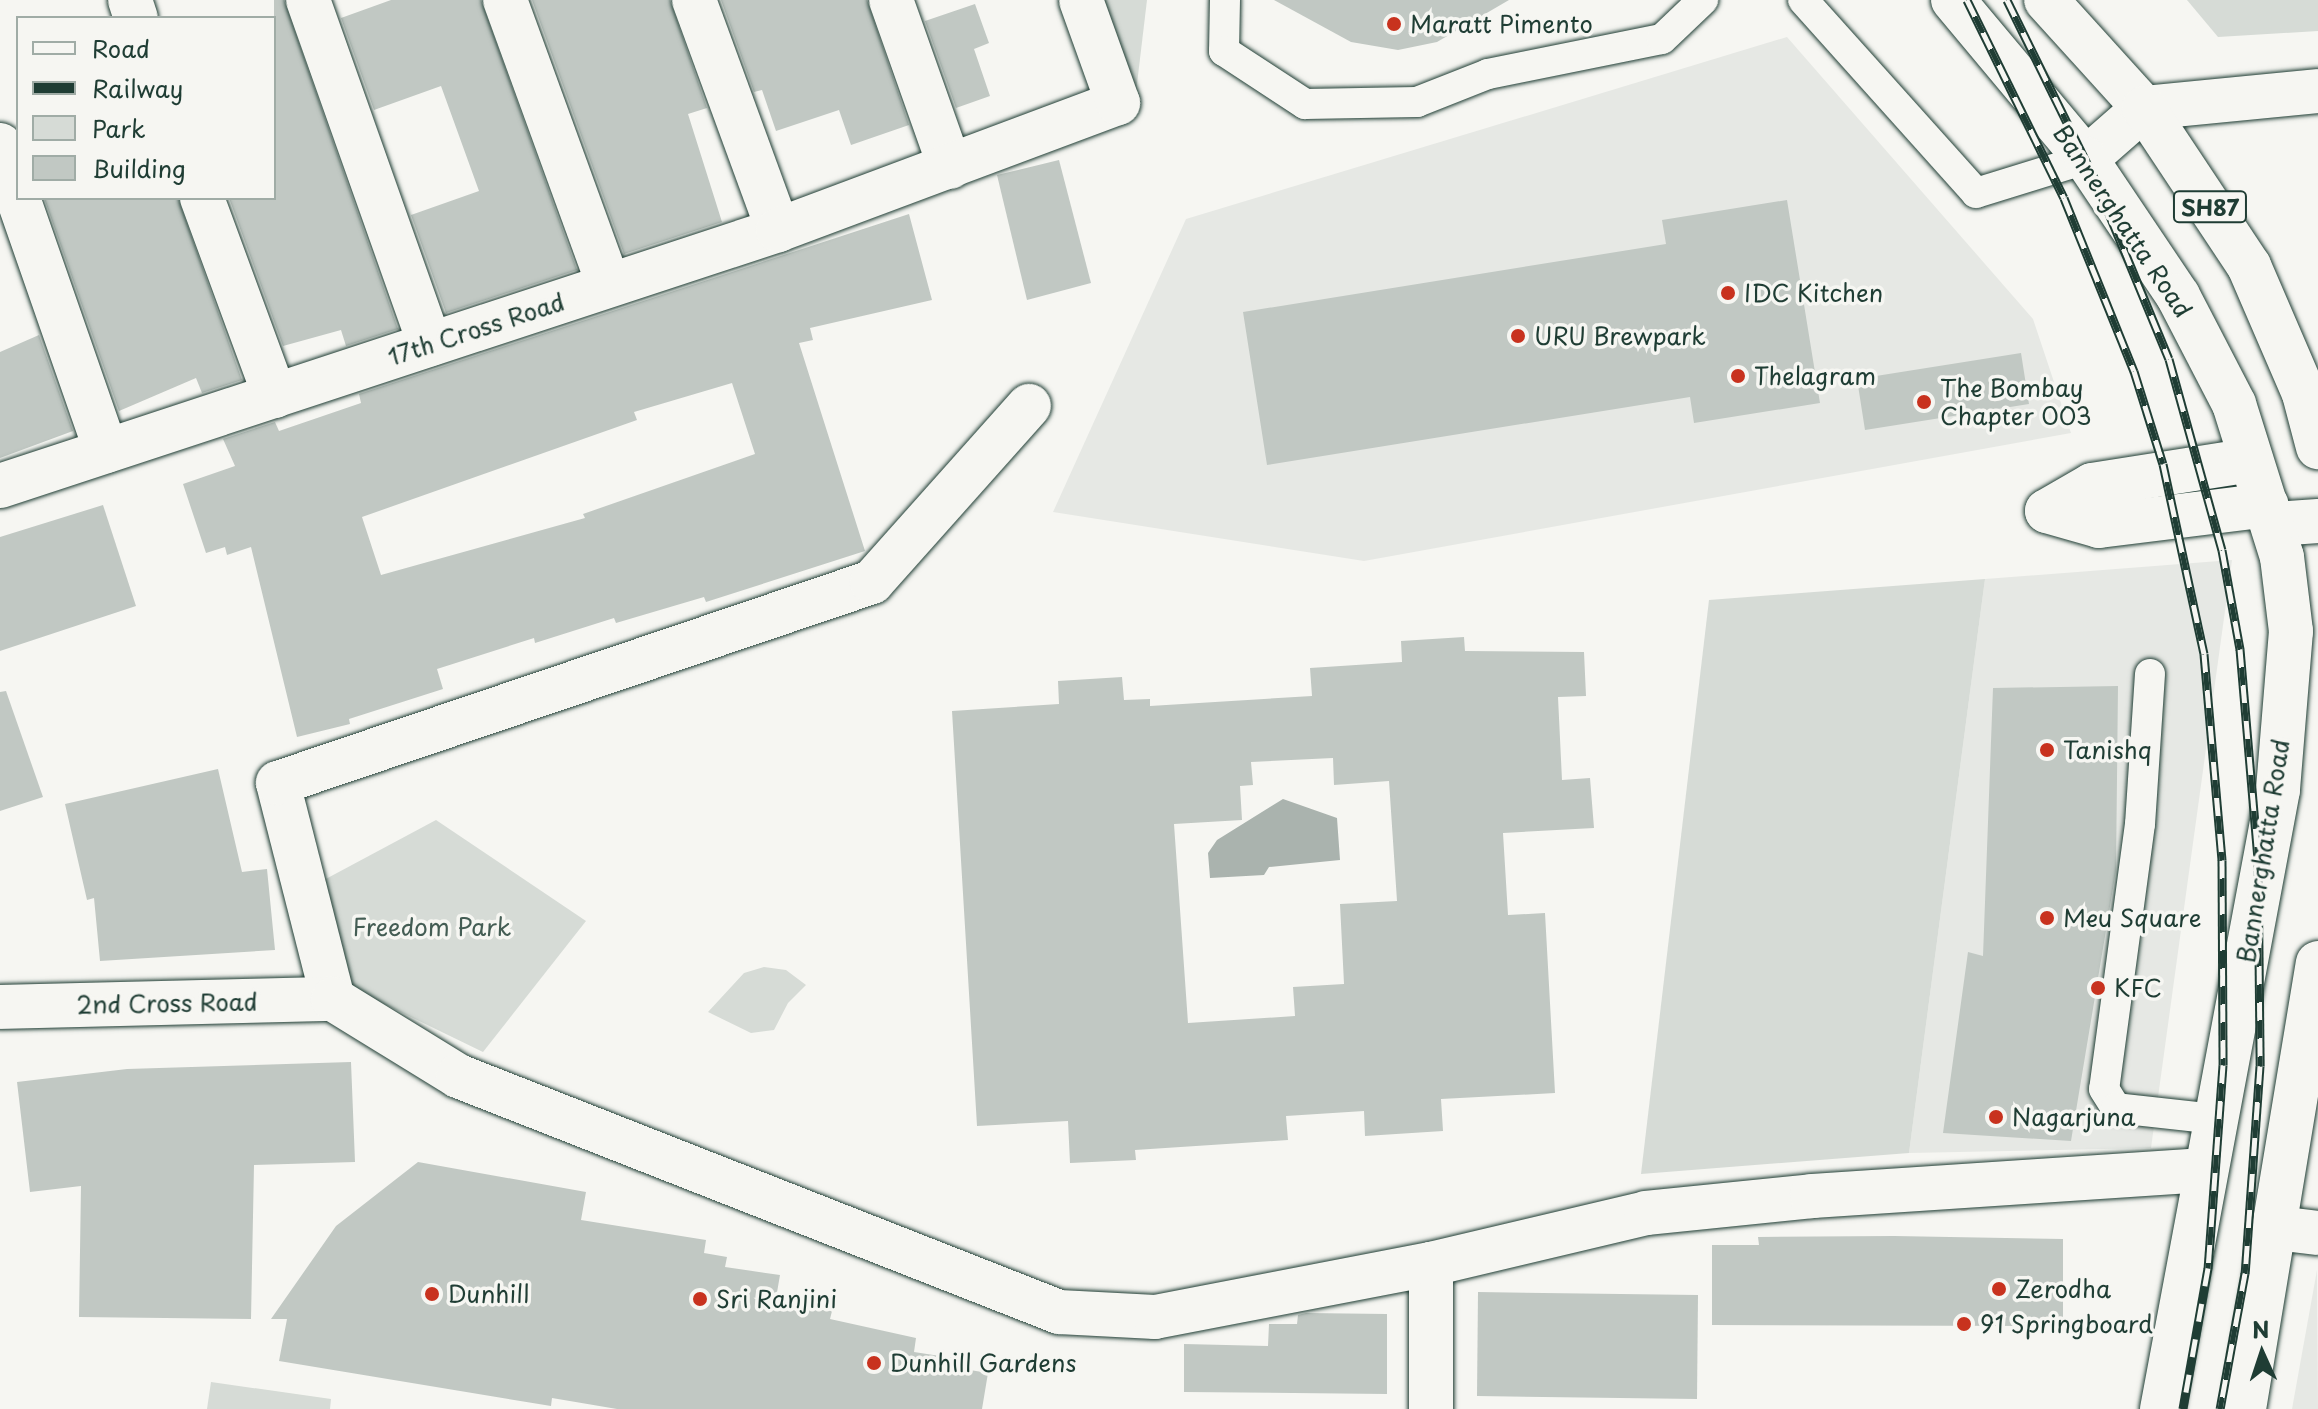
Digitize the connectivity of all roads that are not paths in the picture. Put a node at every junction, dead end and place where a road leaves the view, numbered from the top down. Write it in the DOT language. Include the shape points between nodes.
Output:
graph roads {
  1 [pos="308,0"];
  2 [pos="505,0"];
  3 [pos="694,0"];
  4 [pos="891,0"];
  5 [pos="1081,0"];
  6 [pos="1225,0"];
  7 [pos="1703,0"];
  8 [pos="1803,0"];
  9 [pos="1953,0"];
  10 [pos="2063,5"];
  11 [pos="2318,91"];
  12 [pos="2144,108"];
  13 [pos="0,145"];
  14 [pos="2086,159"];
  15 [pos="950,167"];
  16 [pos="16,192"];
  17 [pos="19,200"];
  18 [pos="203,200"];
  19 [pos="778,230"];
  20 [pos="609,285"];
  21 [pos="430,344"];
  22 [pos="275,396"];
  23 [pos="1029,406"];
  24 [pos="2318,447"];
  25 [pos="106,451"];
  26 [pos="2251,460"];
  27 [pos="0,486"];
  28 [pos="2271,515"];
  29 [pos="2318,521"];
  30 [pos="2150,674"];
  31 [pos="2318,963"];
  32 [pos="333,999"];
  33 [pos="0,1007"];
  34 [pos="2215,1119"];
  35 [pos="2205,1170"];
  36 [pos="2297,1230"];
  37 [pos="1431,1264"];
  38 [pos="1431,1409"];
  39 [pos="2162,1409"];
  40 [pos="2244,1409"];
  1 -- 21 [label="street"];
  2 -- 20 [label="street"];
  3 -- 19 [label="street"];
  4 -- 15 [label="street"];
  5 -- 15 [label="street, 17th Cross Road" via="1118,103"];
  6 -- 7 [label="lane" via="1224,51 1305,104 1417,102 1488,74 1662,39"];
  8 -- 14 [label="lane" via="1976,193"];
  9 -- 14 [label="street, Bannerghatta Road / SH87"];
  10 -- 12 [label="street, SH87"];
  11 -- 12 [label="street"];
  12 -- 14 [label="street"];
  12 -- 24 [label="street, SH87" via="2249,266 2304,394"];
  13 -- 16 [label="street"];
  14 -- 26 [label="street, Bannerghatta Road / SH87" via="2178,296 2234,404"];
  15 -- 19 [label="street, 17th Cross Road"];
  17 -- 25 [label="street"];
  18 -- 22 [label="street"];
  19 -- 20 [label="street, 17th Cross Road"];
  20 -- 21 [label="street, 17th Cross Road"];
  21 -- 22 [label="street, 17th Cross Road"];
  22 -- 25 [label="street, 17th Cross Road"];
  23 -- 32 [label="street" via="872,582 278,783"];
  25 -- 27 [label="street, 17th Cross Road"];
  26 -- 28 [label="street, Bannerghatta Road / SH87"];
  26 -- 28 [label="street" via="2092,485 2047,511 2099,526"];
  28 -- 29 [label="street"];
  28 -- 34 [label="street, Bannerghatta Road / SH87" via="2291,631 2278,790"];
  30 -- 34 [label="lane" via="2140,824 2104,1089 2116,1108"];
  31 -- 36 [label="street"];
  32 -- 33 [label="street, 2nd Cross Road"];
  32 -- 37 [label="street" via="458,1076 1059,1312 1155,1317"];
  34 -- 35 [label="street, Bannerghatta Road / SH87"];
  35 -- 37 [label="street" via="1812,1196 1646,1213"];
  35 -- 39 [label="street, Bannerghatta Road / SH87"];
  36 -- 40 [label="street"];
  37 -- 38 [label="street"];
}
